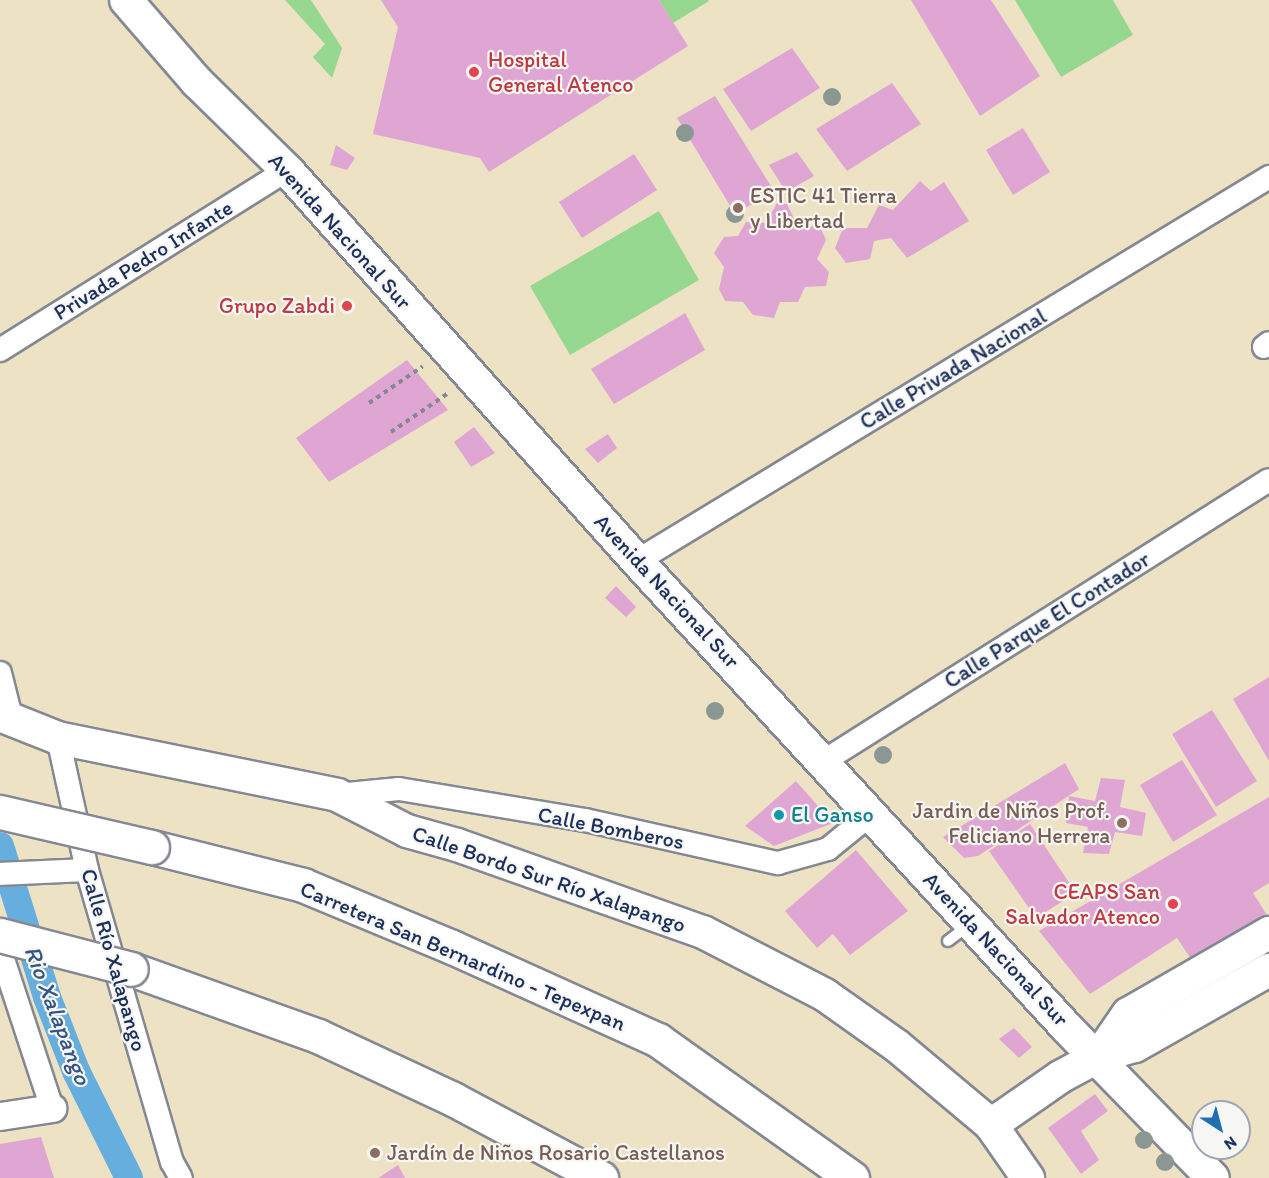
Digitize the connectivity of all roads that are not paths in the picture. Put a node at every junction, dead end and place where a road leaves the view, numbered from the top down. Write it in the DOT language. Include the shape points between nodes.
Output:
graph roads {
  1 [pos="126,0"];
  2 [pos="287,170"];
  3 [pos="1269,177"];
  4 [pos="0,350"];
  5 [pos="1269,480"];
  6 [pos="637,561"];
  7 [pos="0,673"];
  8 [pos="6,716"];
  9 [pos="58,738"];
  10 [pos="824,761"];
  11 [pos="337,795"];
  12 [pos="0,812"];
  13 [pos="871,814"];
  14 [pos="87,870"];
  15 [pos="0,874"];
  16 [pos="1269,933"];
  17 [pos="0,935"];
  18 [pos="0,950"];
  19 [pos="1269,970"];
  20 [pos="10,1001"];
  21 [pos="1099,1056"];
  22 [pos="52,1108"];
  23 [pos="0,1116"];
  24 [pos="991,1125"];
  25 [pos="180,1178"];
  26 [pos="601,1178"];
  27 [pos="852,1178"];
  28 [pos="1028,1178"];
  29 [pos="1213,1178"];
  1 -- 2 [label="main road, Avenida Nacional Sur" via="197,82"];
  2 -- 4 [label="street, Privada Pedro Infante"];
  2 -- 6 [label="main road, Avenida Nacional Sur"];
  3 -- 6 [label="street, Calle Privada Nacional"];
  5 -- 10 [label="street, Calle Parque El Contador"];
  6 -- 10 [label="main road, Avenida Nacional Sur"];
  7 -- 8 [label="street"];
  8 -- 9 [label="main road, Calle Bordo Sur Río Xalapango"];
  9 -- 11 [label="main road, Calle Bordo Sur Río Xalapango"];
  9 -- 14 [label="street, Calle Río Xalapango"];
  10 -- 13 [label="main road, Avenida Nacional Sur"];
  11 -- 13 [label="street, Calle Bomberos" via="399,789 585,820 778,863 828,849"];
  11 -- 24 [label="main road, Calle Bordo Sur Río Xalapango" via="407,831 703,932 825,996 897,1046"];
  12 -- 27 [label="highway, Carretera San Bernardino - Tepexpan, bridge" via="303,885 452,947 658,1040"];
  13 -- 21 [label="main road, Avenida Nacional Sur" via="960,932"];
  14 -- 15 [label="street"];
  14 -- 25 [label="street, Calle Río Xalapango" via="172,1162"];
  16 -- 21 [label="main road" via="1128,1014"];
  17 -- 26 [label="highway, bridge" via="131,969 318,1036 453,1099"];
  18 -- 20 [label="street"];
  19 -- 21 [label="main road" via="1135,1046"];
  20 -- 22 [label="street"];
  21 -- 24 [label="main road"];
  21 -- 29 [label="main road, Avenida Nacional Sur"];
  22 -- 23 [label="street"];
  24 -- 28 [label="main road, Calle Bordo Sur Río Xalapango"];
}
